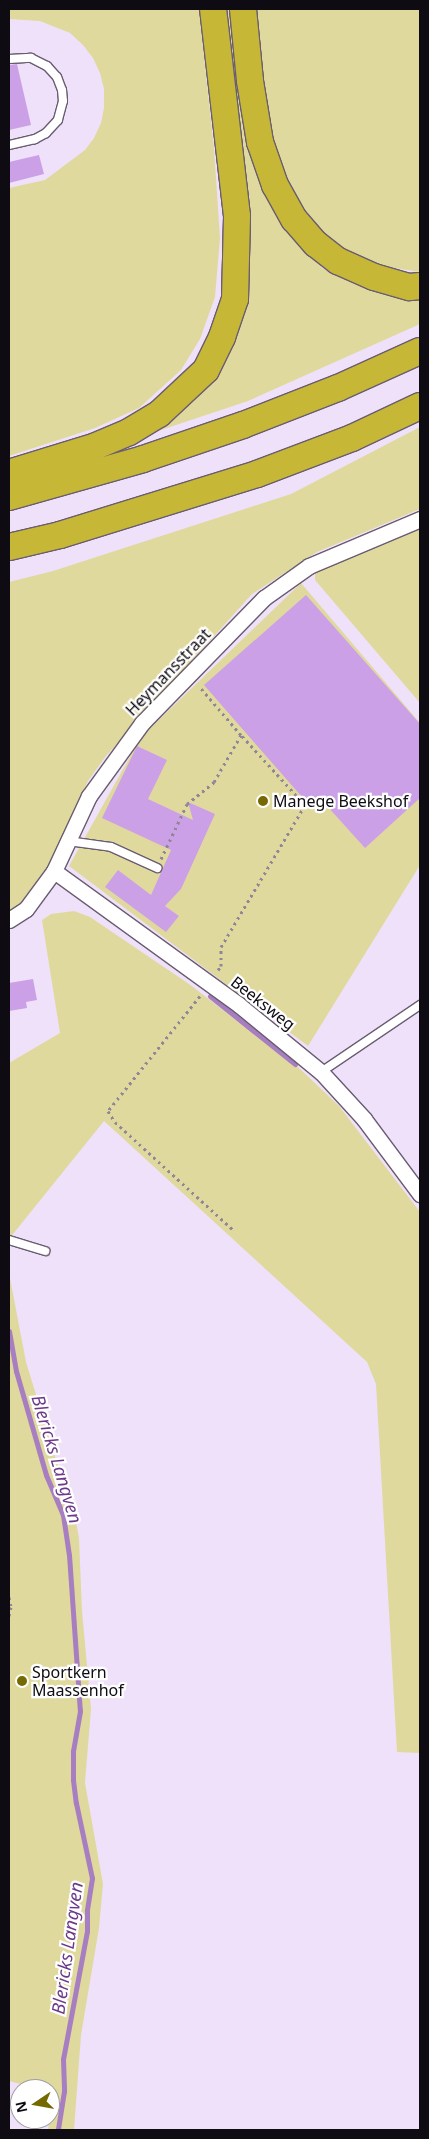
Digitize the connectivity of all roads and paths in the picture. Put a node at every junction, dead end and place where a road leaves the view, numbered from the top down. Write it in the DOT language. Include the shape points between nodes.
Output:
graph roads {
  1 [pos="213,9"];
  2 [pos="243,9"];
  3 [pos="9,59"];
  4 [pos="9,145"];
  5 [pos="420,286"];
  6 [pos="420,351"];
  7 [pos="420,406"];
  8 [pos="9,472"];
  9 [pos="9,498"];
  10 [pos="420,519"];
  11 [pos="9,547"];
  12 [pos="189,674"];
  13 [pos="241,735"];
  14 [pos="68,841"];
  15 [pos="157,868"];
  16 [pos="54,871"];
  17 [pos="9,920"];
  18 [pos="210,983"];
  19 [pos="420,1005"];
  20 [pos="321,1072"];
  21 [pos="420,1194"];
  22 [pos="232,1229"];
  23 [pos="9,1240"];
  24 [pos="45,1251"];
  25 [pos="9,1597"];
  26 [pos="9,1616"];
  1 -- 8 [label="highway" via="237,216 235,299 222,338 206,370 158,414 129,432 96,446"];
  2 -- 5 [label="highway" via="260,142 275,185 294,219 316,244 338,261 374,277 410,287"];
  3 -- 4 [label="lane" via="31,58 47,66 62,90 63,101 58,120 46,134"];
  6 -- 9 [label="highway" via="338,388 243,424 143,459"];
  7 -- 11 [label="highway" via="352,438 257,474 69,532"];
  10 -- 12 [label="street, Heymansstraat" via="309,566 264,598"];
  12 -- 13 [label="path"];
  12 -- 14 [label="street, Heymansstraat" via="136,730 89,796"];
  13 -- 15 [label="path" via="214,782 187,804"];
  13 -- 18 [label="path" via="304,805 221,947 221,966"];
  14 -- 15 [label="lane" via="112,847"];
  14 -- 16 [label="street, Heymansstraat"];
  16 -- 17 [label="street, Heymansstraat" via="26,909"];
  16 -- 18 [label="street, Beeksweg"];
  18 -- 20 [label="street, Beeksweg"];
  18 -- 22 [label="path" via="108,1111 115,1122"];
  19 -- 20 [label="lane"];
  20 -- 21 [label="street, Beeksweg" via="364,1119"];
  23 -- 24 [label="lane"];
  25 -- 26 [label="path"];
}
